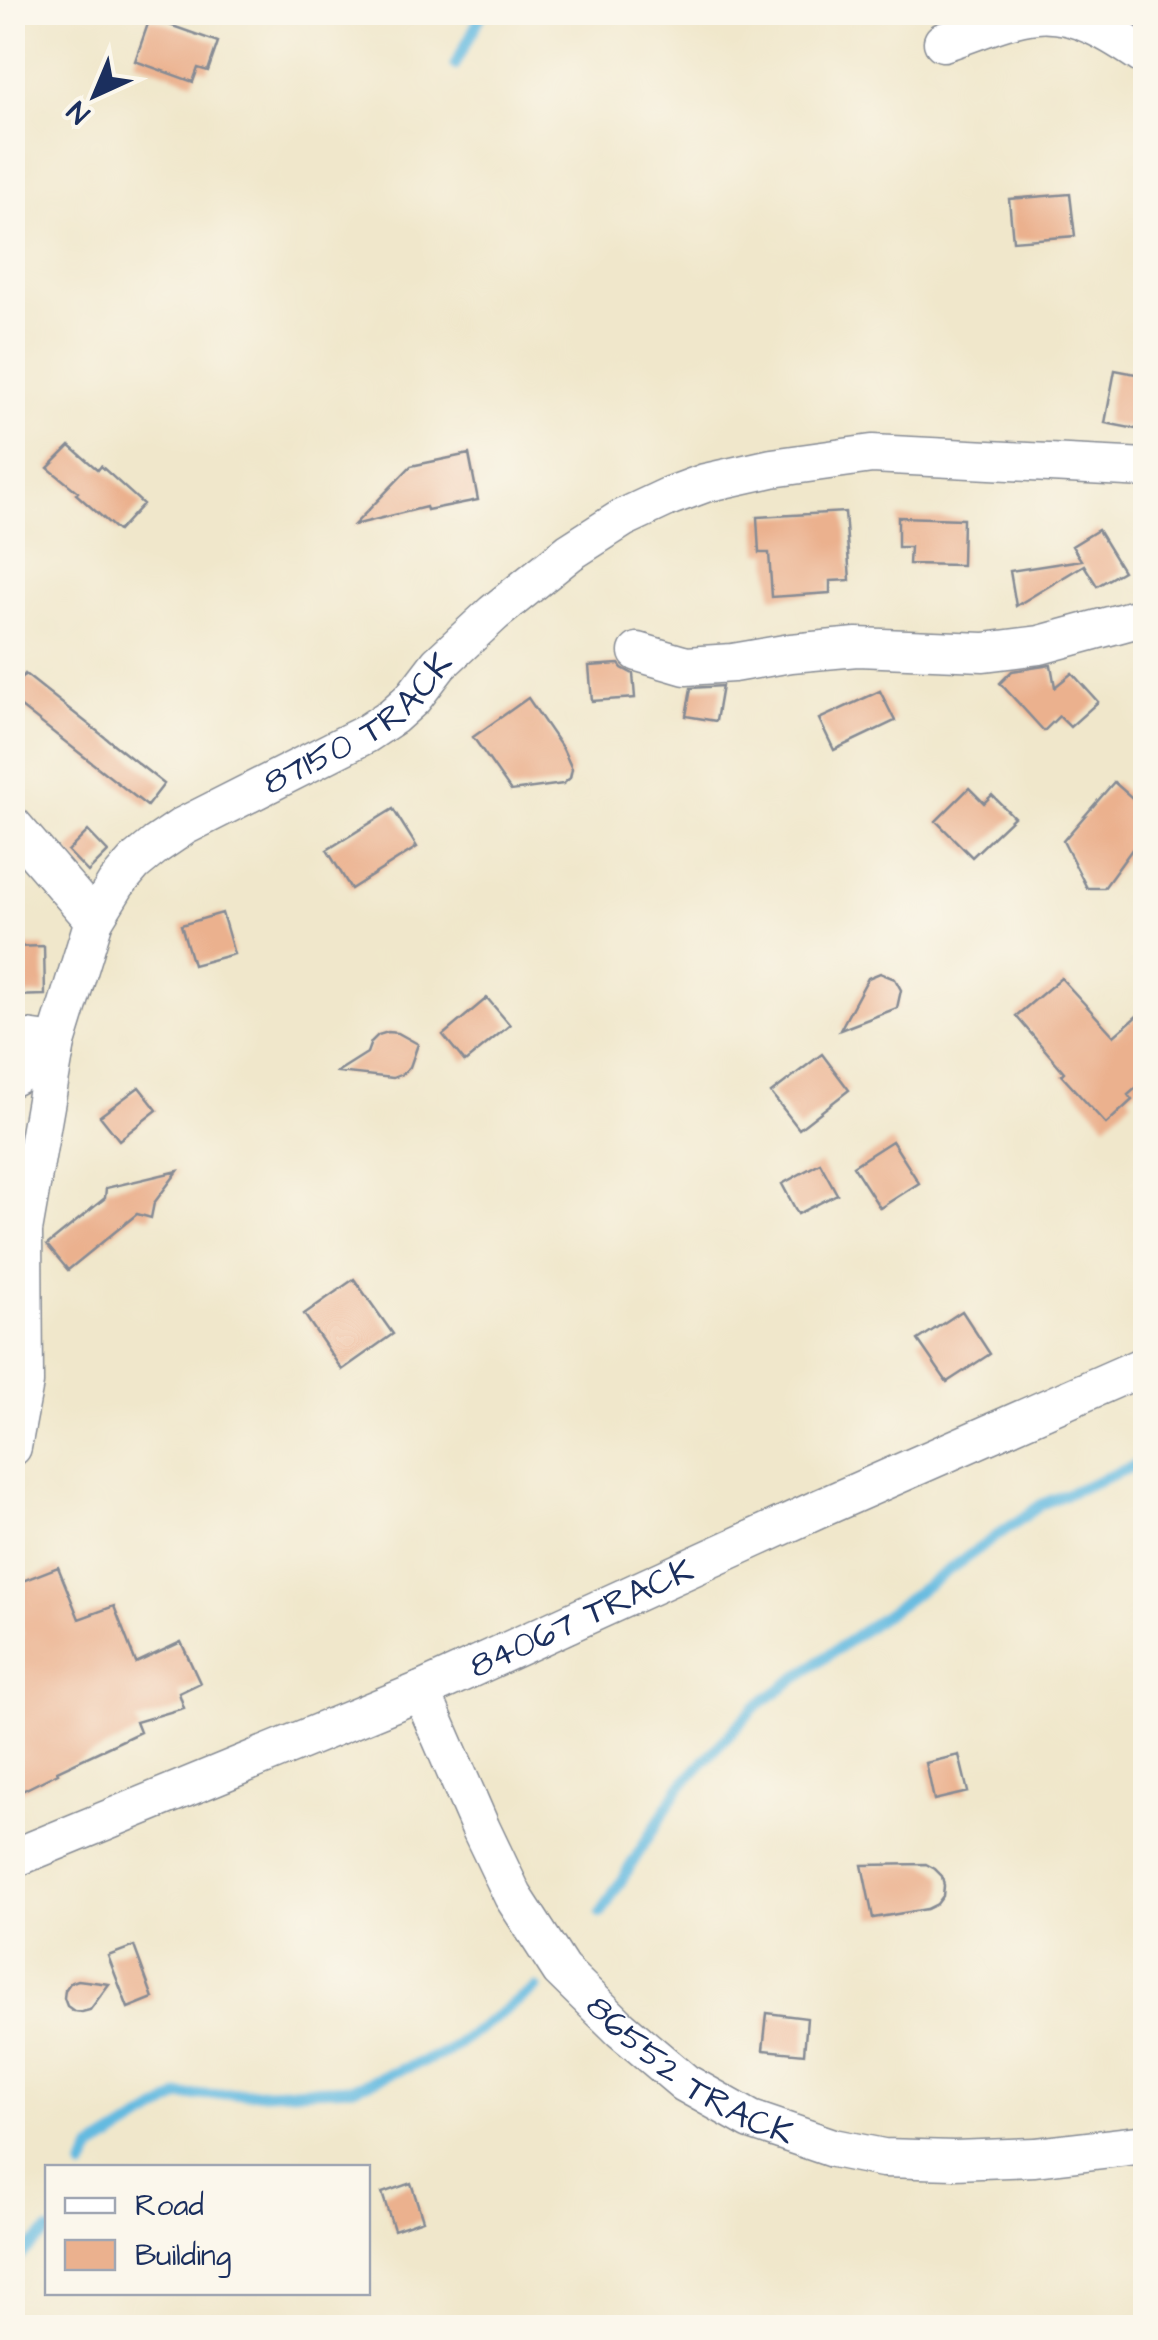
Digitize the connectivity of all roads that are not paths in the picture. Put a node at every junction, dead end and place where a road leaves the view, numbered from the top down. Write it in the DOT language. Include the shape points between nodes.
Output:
graph roads {
  1 [pos="944,42"];
  2 [pos="1146,57"];
  3 [pos="1146,468"];
  4 [pos="1146,616"];
  5 [pos="638,652"];
  6 [pos="12,825"];
  7 [pos="94,920"];
  8 [pos="12,1037"];
  9 [pos="55,1049"];
  10 [pos="12,1077"];
  11 [pos="1146,1365"];
  12 [pos="12,1447"];
  13 [pos="420,1691"];
  14 [pos="12,1858"];
  15 [pos="1146,2144"];
  1 -- 2 [label="street" via="1021,16 1058,15 1091,25"];
  3 -- 7 [label="street, 87150 TRACK" via="872,454 772,468 670,496 570,552 509,600 393,716 156,844 116,884"];
  4 -- 5 [label="street" via="1040,645 984,652 857,647 686,666"];
  6 -- 7 [label="street"];
  7 -- 9 [label="street, 87150 TRACK"];
  8 -- 9 [label="street"];
  9 -- 10 [label="street"];
  9 -- 12 [label="street, 87150 TRACK" via="23,1231 24,1384"];
  11 -- 13 [label="street, 84067 TRACK"];
  13 -- 14 [label="street, 84067 TRACK"];
  13 -- 15 [label="street, 86552 TRACK" via="513,1896 561,1970 685,2083 750,2120 884,2158 1035,2157"];
}
